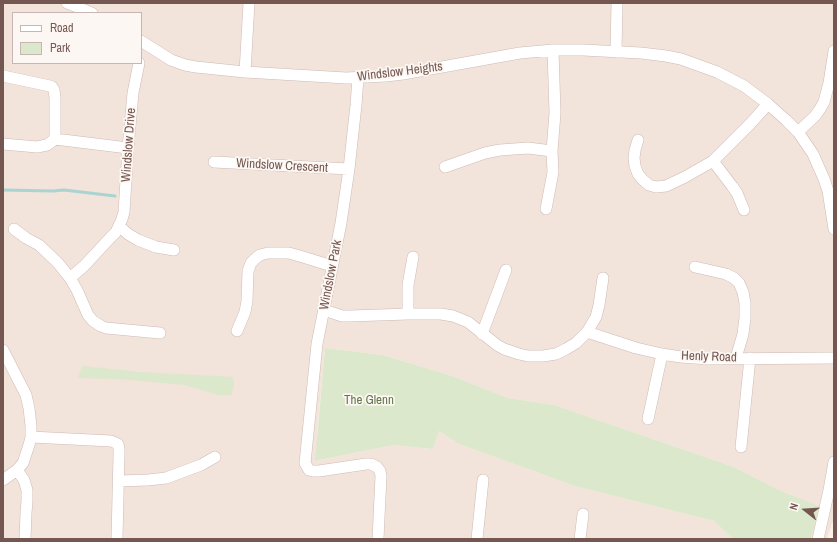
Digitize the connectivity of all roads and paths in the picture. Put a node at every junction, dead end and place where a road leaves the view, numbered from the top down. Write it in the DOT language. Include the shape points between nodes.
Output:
graph roads {
  1 [pos="67,3"];
  2 [pos="249,3"];
  3 [pos="617,3"];
  4 [pos="90,12"];
  5 [pos="144,43"];
  6 [pos="553,50"];
  7 [pos="834,51"];
  8 [pos="616,52"];
  9 [pos="139,64"];
  10 [pos="245,72"];
  11 [pos="3,76"];
  12 [pos="358,78"];
  13 [pos="768,104"];
  14 [pos="798,132"];
  15 [pos="55,139"];
  16 [pos="638,140"];
  17 [pos="3,144"];
  18 [pos="128,148"];
  19 [pos="552,151"];
  20 [pos="713,161"];
  21 [pos="214,162"];
  22 [pos="445,167"];
  23 [pos="349,169"];
  24 [pos="546,209"];
  25 [pos="744,210"];
  26 [pos="119,226"];
  27 [pos="14,229"];
  28 [pos="834,229"];
  29 [pos="174,250"];
  30 [pos="413,257"];
  31 [pos="332,266"];
  32 [pos="695,267"];
  33 [pos="506,270"];
  34 [pos="70,278"];
  35 [pos="603,278"];
  36 [pos="324,310"];
  37 [pos="408,314"];
  38 [pos="237,331"];
  39 [pos="587,332"];
  40 [pos="160,333"];
  41 [pos="482,334"];
  42 [pos="3,350"];
  43 [pos="662,354"];
  44 [pos="736,358"];
  45 [pos="750,358"];
  46 [pos="834,358"];
  47 [pos="648,419"];
  48 [pos="31,437"];
  49 [pos="741,447"];
  50 [pos="215,457"];
  51 [pos="834,462"];
  52 [pos="17,470"];
  53 [pos="3,480"];
  54 [pos="483,480"];
  55 [pos="119,481"];
  56 [pos="583,514"];
  57 [pos="25,539"];
  58 [pos="118,539"];
  59 [pos="378,539"];
  60 [pos="477,539"];
  61 [pos="580,539"];
  62 [pos="818,539"];
  1 -- 4 [label="street"];
  2 -- 10 [label="street"];
  3 -- 8 [label="street"];
  5 -- 10 [label="street, Windslow Heights" via="171,60 185,65"];
  6 -- 8 [label="street, Windslow Heights"];
  6 -- 12 [label="street, Windslow Heights" via="513,54 403,74"];
  6 -- 19 [label="street" via="555,113"];
  7 -- 14 [label="street" via="824,102 815,116"];
  8 -- 13 [label="street, Windslow Heights" via="681,59 735,81"];
  9 -- 18 [label="street, Windslow Drive" via="133,92"];
  10 -- 12 [label="street, Windslow Heights"];
  11 -- 15 [label="street" via="52,87 55,98"];
  12 -- 23 [label="street, Windslow Park"];
  13 -- 14 [label="street, Windslow Heights"];
  13 -- 20 [label="street"];
  14 -- 28 [label="street, Windslow Heights" via="813,154 824,179"];
  15 -- 17 [label="street" via="47,145 37,147"];
  15 -- 18 [label="street"];
  16 -- 20 [label="street" via="634,154 635,166 643,180 653,186 662,187 675,182"];
  18 -- 26 [label="street, Windslow Drive" via="124,212"];
  19 -- 22 [label="street" via="523,148 500,150"];
  19 -- 24 [label="street" via="553,172"];
  20 -- 25 [label="street" via="737,193"];
  21 -- 23 [label="street, Windslow Crescent"];
  23 -- 31 [label="street, Windslow Park"];
  26 -- 29 [label="street" via="138,240"];
  26 -- 34 [label="street, Windslow Drive"];
  27 -- 34 [label="street" via="44,248"];
  30 -- 37 [label="street" via="407,296"];
  31 -- 36 [label="street, Windslow Park"];
  31 -- 38 [label="street" via="289,253 268,253 256,258 248,271 245,312"];
  32 -- 44 [label="street" via="726,274 740,283 745,303 745,318"];
  33 -- 41 [label="street"];
  34 -- 40 [label="street" via="88,315 97,324 106,328"];
  35 -- 39 [label="street" via="596,317"];
  36 -- 37 [label="street" via="342,316"];
  36 -- 59 [label="street, Windslow Park" via="315,355 306,466 310,470 319,471 369,464 377,467 381,476"];
  37 -- 41 [label="street" via="453,316 468,322"];
  39 -- 41 [label="street" via="566,349 543,356 512,352"];
  39 -- 43 [label="street, Henly Road"];
  42 -- 48 [label="street" via="26,395"];
  43 -- 44 [label="street, Henly Road" via="708,359"];
  43 -- 47 [label="street"];
  44 -- 45 [label="street, Henly Road"];
  45 -- 46 [label="street, Henly Road"];
  45 -- 49 [label="street"];
  48 -- 52 [label="street" via="23,463"];
  48 -- 55 [label="street" via="115,442 119,449"];
  50 -- 55 [label="street" via="166,478"];
  51 -- 62 [label="street"];
  52 -- 53 [label="street"];
  52 -- 57 [label="street" via="27,490"];
  54 -- 60 [label="street"];
  55 -- 58 [label="street"];
  56 -- 61 [label="street"];
}
